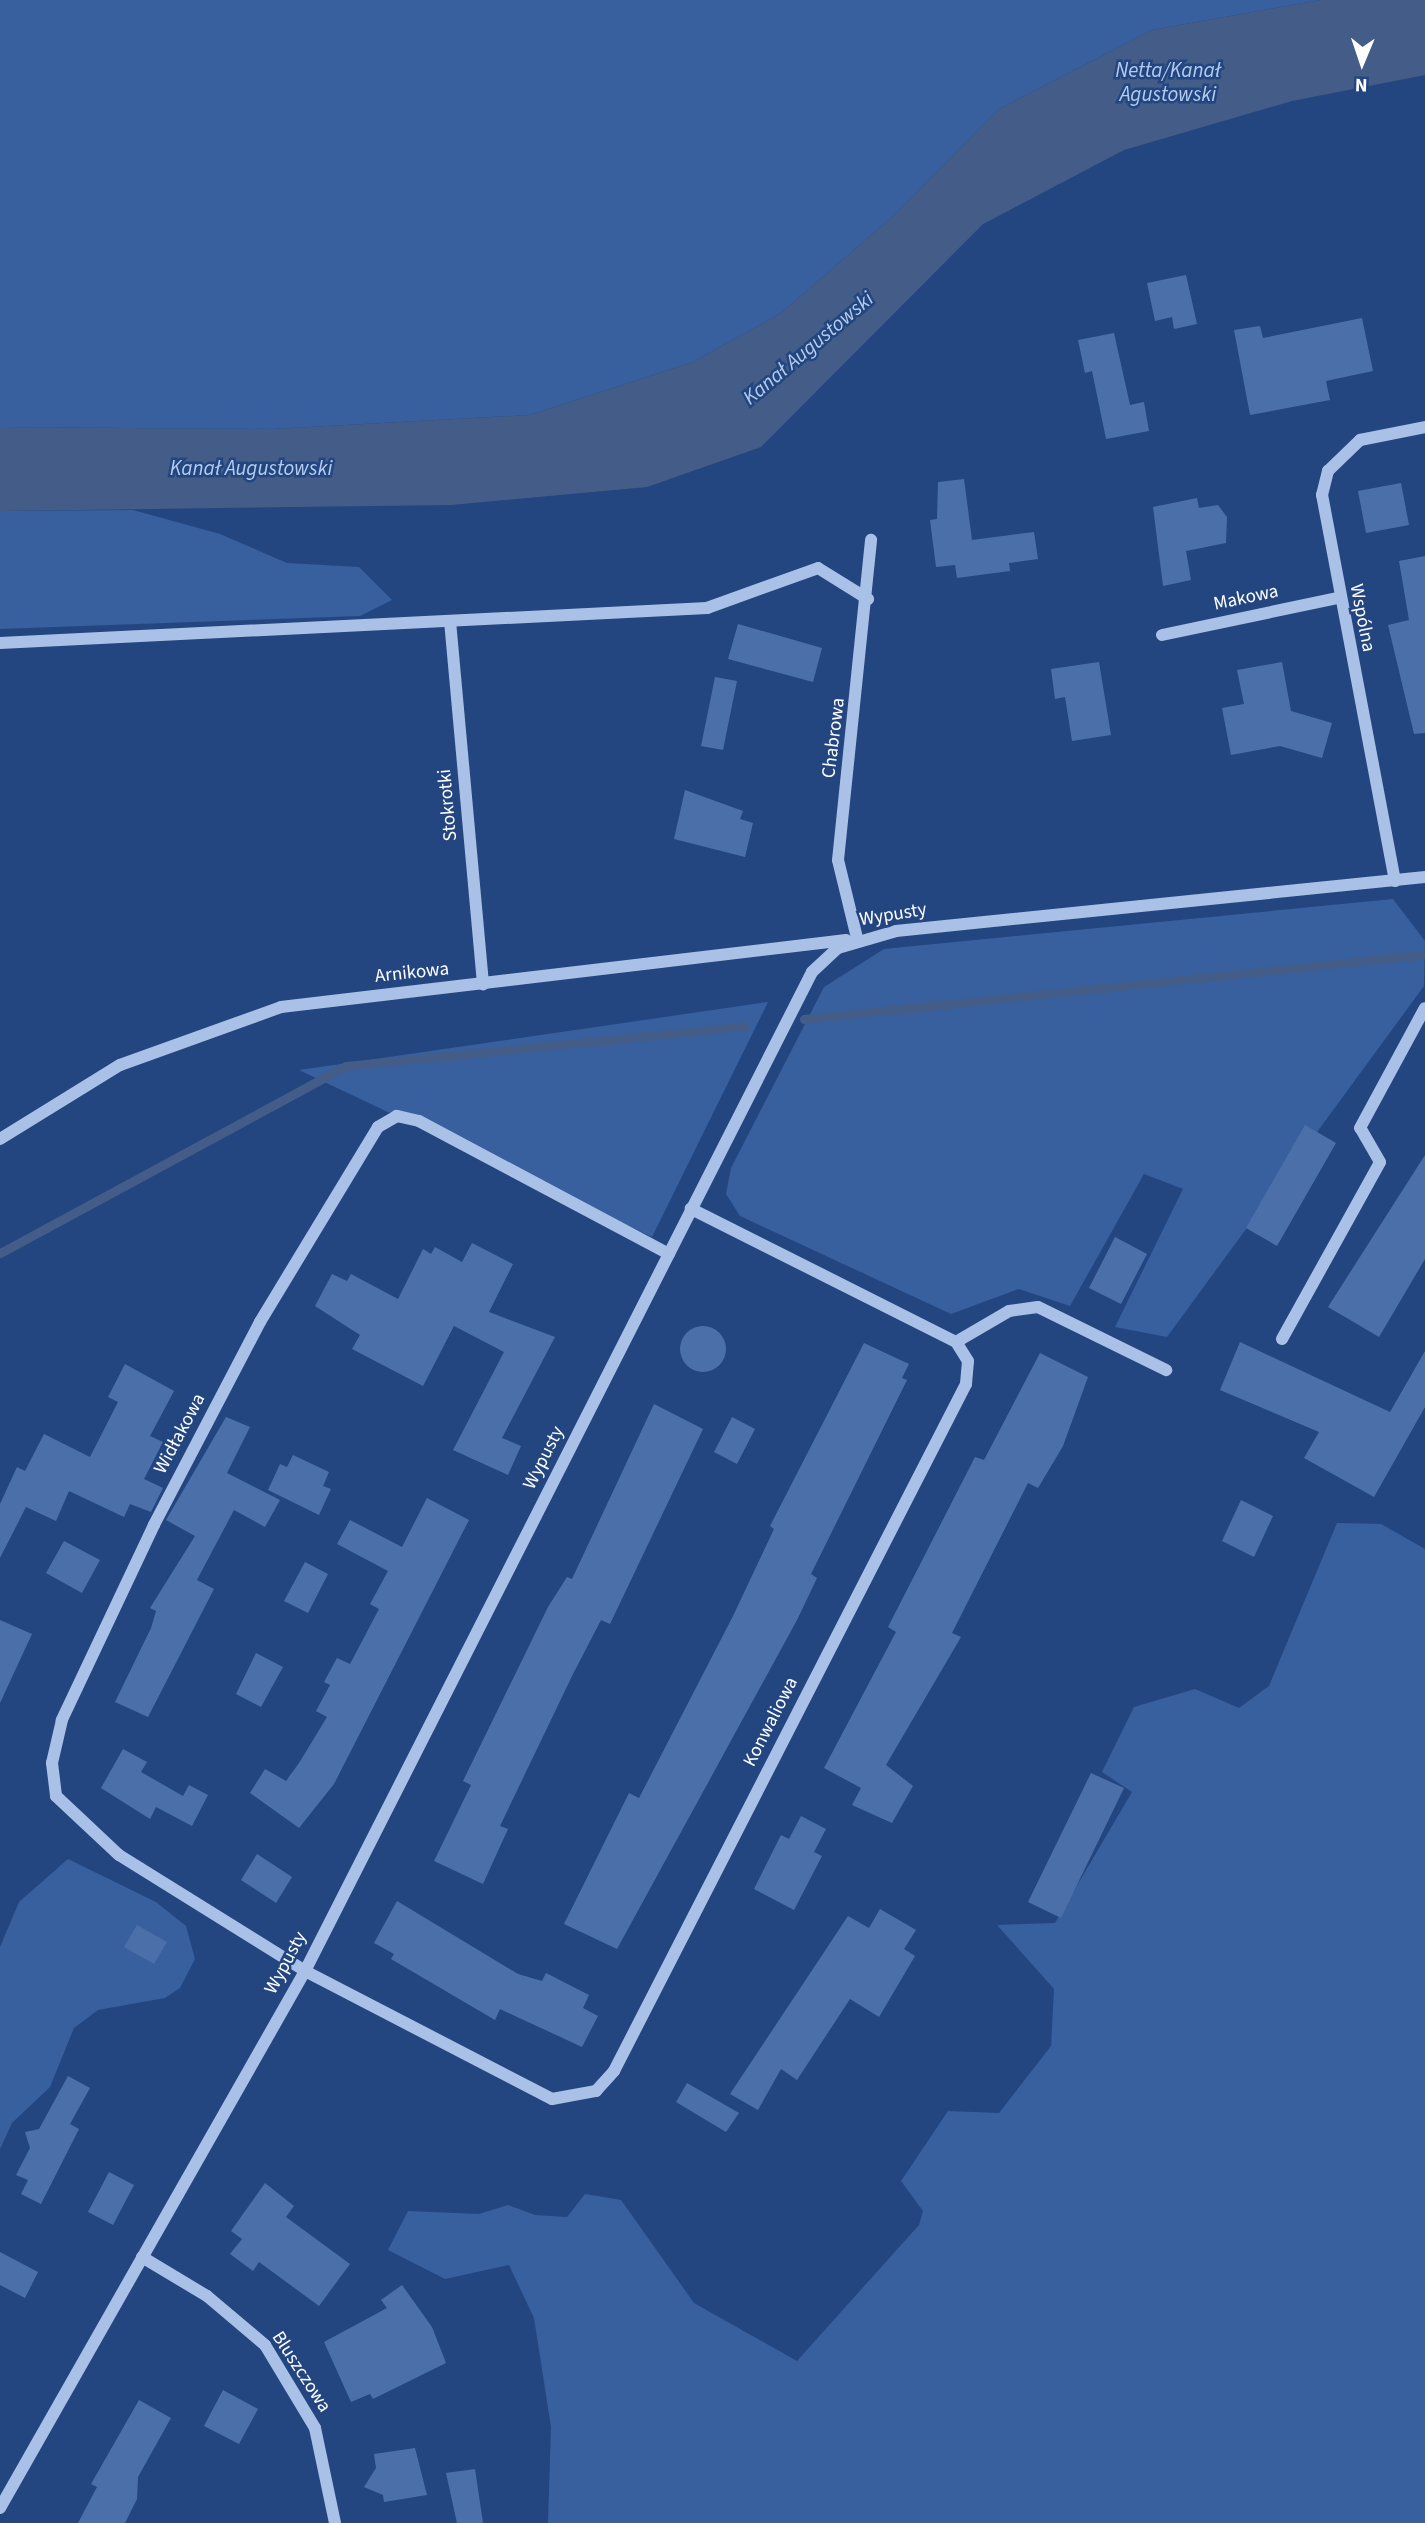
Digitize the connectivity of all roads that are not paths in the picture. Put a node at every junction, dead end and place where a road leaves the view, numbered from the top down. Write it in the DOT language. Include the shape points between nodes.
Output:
graph roads {
  1 [pos="1425,427"];
  2 [pos="871,540"];
  3 [pos="1338,598"];
  4 [pos="868,599"];
  5 [pos="450,621"];
  6 [pos="1162,635"];
  7 [pos="0,643"];
  8 [pos="1425,877"];
  9 [pos="1395,881"];
  10 [pos="857,939"];
  11 [pos="483,985"];
  12 [pos="1425,1008"];
  13 [pos="0,1139"];
  14 [pos="691,1209"];
  15 [pos="669,1254"];
  16 [pos="1282,1339"];
  17 [pos="956,1342"];
  18 [pos="1166,1370"];
  19 [pos="305,1971"];
  20 [pos="142,2257"];
  21 [pos="0,2508"];
  22 [pos="335,2523"];
  1 -- 3 [label="street, Wspólna" via="1360,440 1328,471 1322,495"];
  2 -- 4 [label="street, Chabrowa"];
  3 -- 6 [label="street, Makowa"];
  3 -- 9 [label="street, Wspólna"];
  4 -- 5 [label="street" via="817,568 707,608"];
  4 -- 10 [label="street, Chabrowa" via="838,860"];
  5 -- 7 [label="street"];
  5 -- 11 [label="street, Stokrotki"];
  8 -- 9 [label="street, Wypusty"];
  9 -- 10 [label="street, Wypusty"];
  10 -- 11 [label="street, Arnikowa"];
  10 -- 14 [label="street, Wypusty" via="813,972"];
  11 -- 13 [label="street, Arnikowa" via="281,1007 120,1065"];
  12 -- 16 [label="street" via="1360,1128 1380,1162"];
  14 -- 15 [label="street, Wypusty"];
  14 -- 17 [label="street"];
  15 -- 19 [label="street, Wypusty"];
  15 -- 19 [label="street, Widłakowa" via="419,1121 397,1116 364,1143 154,1525 62,1720 52,1763 56,1796 119,1855"];
  17 -- 18 [label="street" via="1009,1311 1038,1307"];
  17 -- 19 [label="street, Konwaliowa" via="968,1361 966,1384 614,2071 596,2091 552,2099"];
  19 -- 20 [label="street, Wypusty"];
  20 -- 21 [label="street, Wypusty"];
  20 -- 22 [label="street, Bluszczowa" via="207,2296 265,2345 315,2428"];
}
